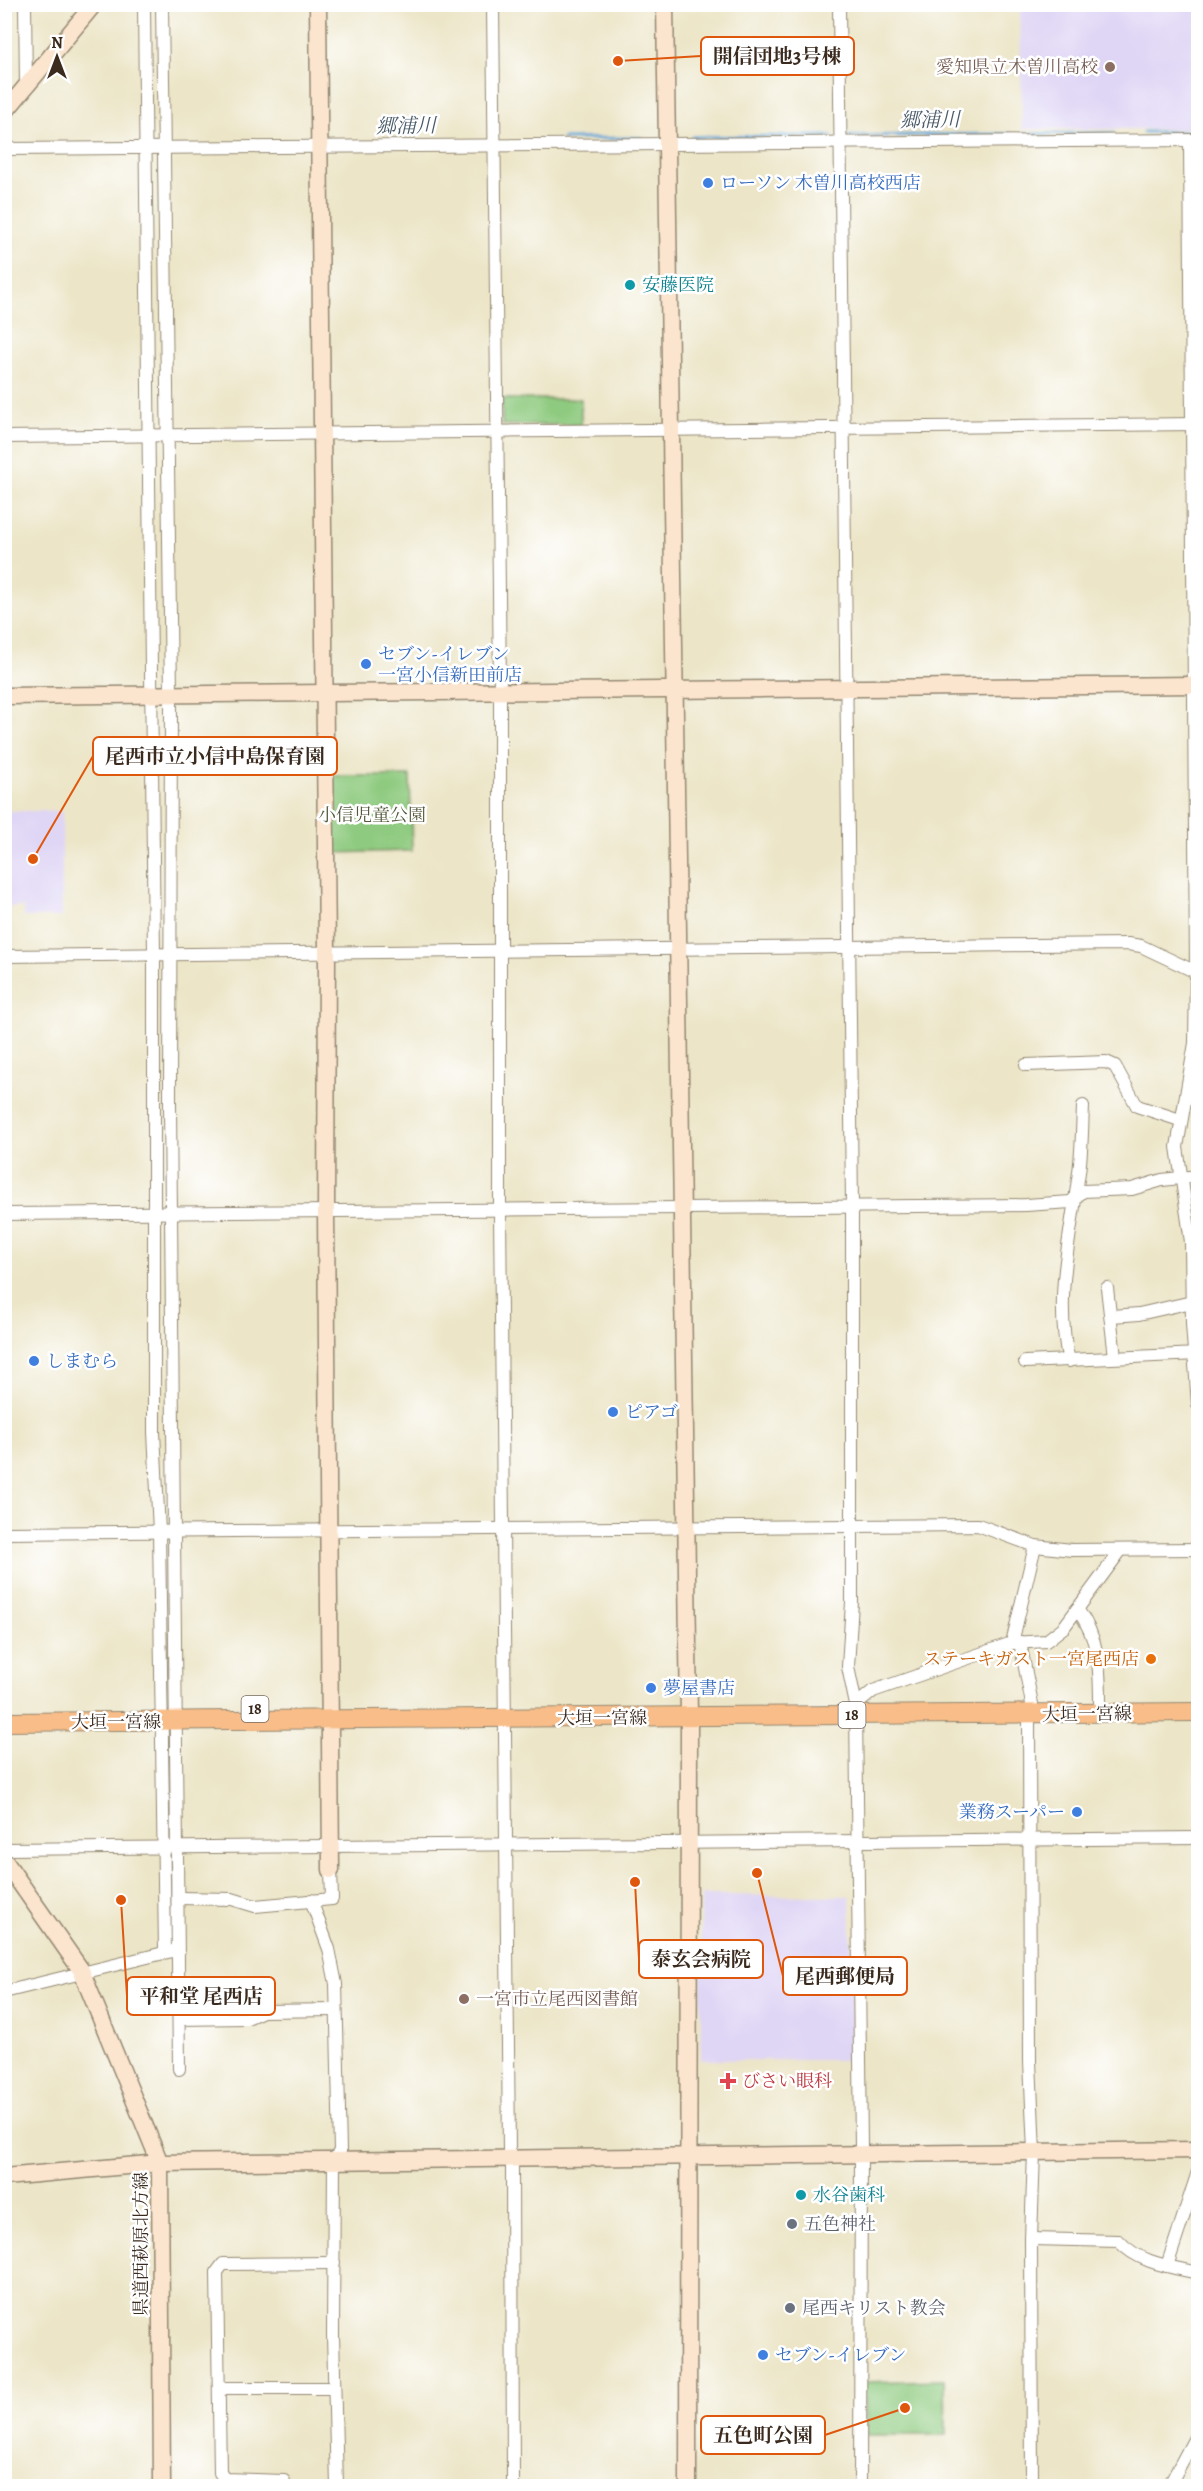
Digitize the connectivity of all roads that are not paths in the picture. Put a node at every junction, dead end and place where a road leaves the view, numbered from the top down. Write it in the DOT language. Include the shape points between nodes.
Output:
graph roads {
  1 [pos="25,4"];
  2 [pos="94,4"];
  3 [pos="144,4"];
  4 [pos="162,4"];
  5 [pos="318,4"];
  6 [pos="493,4"];
  7 [pos="665,4"];
  8 [pos="839,4"];
  9 [pos="26,86"];
  10 [pos="4,113"];
  11 [pos="1194,141"];
  12 [pos="841,142"];
  13 [pos="667,144"];
  14 [pos="494,146"];
  15 [pos="319,147"];
  16 [pos="4,149"];
  17 [pos="144,149"];
  18 [pos="164,149"];
  19 [pos="1195,424"];
  20 [pos="844,427"];
  21 [pos="671,429"];
  22 [pos="497,431"];
  23 [pos="322,432"];
  24 [pos="166,435"];
  25 [pos="148,436"];
  26 [pos="4,437"];
  27 [pos="1197,685"];
  28 [pos="847,688"];
  29 [pos="675,689"];
  30 [pos="500,691"];
  31 [pos="324,692"];
  32 [pos="171,694"];
  33 [pos="4,696"];
  34 [pos="152,696"];
  35 [pos="848,947"];
  36 [pos="678,949"];
  37 [pos="501,951"];
  38 [pos="327,953"];
  39 [pos="154,954"];
  40 [pos="171,954"];
  41 [pos="4,956"];
  42 [pos="1197,973"];
  43 [pos="1026,1065"];
  44 [pos="1083,1106"];
  45 [pos="1180,1120"];
  46 [pos="1198,1176"];
  47 [pos="1181,1177"];
  48 [pos="1076,1197"];
  49 [pos="852,1206"];
  50 [pos="680,1208"];
  51 [pos="171,1211"];
  52 [pos="500,1211"];
  53 [pos="153,1212"];
  54 [pos="326,1213"];
  55 [pos="4,1214"];
  56 [pos="1107,1288"];
  57 [pos="1194,1297"];
  58 [pos="1112,1316"];
  59 [pos="1197,1355"];
  60 [pos="1115,1357"];
  61 [pos="1069,1361"];
  62 [pos="1025,1362"];
  63 [pos="1198,1405"];
  64 [pos="852,1524"];
  65 [pos="686,1527"];
  66 [pos="505,1528"];
  67 [pos="159,1531"];
  68 [pos="174,1531"];
  69 [pos="329,1531"];
  70 [pos="4,1533"];
  71 [pos="1035,1546"];
  72 [pos="1198,1549"];
  73 [pos="1121,1550"];
  74 [pos="1077,1609"];
  75 [pos="1016,1642"];
  76 [pos="1198,1701"];
  77 [pos="1100,1703"];
  78 [pos="1031,1709"];
  79 [pos="856,1710"];
  80 [pos="689,1712"];
  81 [pos="1198,1712"];
  82 [pos="4,1713"];
  83 [pos="328,1713"];
  84 [pos="505,1713"];
  85 [pos="168,1716"];
  86 [pos="4,1722"];
  87 [pos="1198,1838"];
  88 [pos="858,1840"];
  89 [pos="1029,1840"];
  90 [pos="689,1841"];
  91 [pos="507,1843"];
  92 [pos="329,1844"];
  93 [pos="164,1847"];
  94 [pos="178,1847"];
  95 [pos="4,1849"];
  96 [pos="4,1860"];
  97 [pos="331,1870"];
  98 [pos="179,1898"];
  99 [pos="311,1900"];
  100 [pos="179,1949"];
  101 [pos="165,1952"];
  102 [pos="82,1974"];
  103 [pos="4,1992"];
  104 [pos="336,2010"];
  105 [pos="179,2019"];
  106 [pos="179,2069"];
  107 [pos="1198,2150"];
  108 [pos="1034,2152"];
  109 [pos="861,2154"];
  110 [pos="687,2157"];
  111 [pos="509,2158"];
  112 [pos="334,2160"];
  113 [pos="160,2163"];
  114 [pos="1198,2172"];
  115 [pos="4,2176"];
  116 [pos="1031,2239"];
  117 [pos="334,2263"];
  118 [pos="1167,2266"];
  119 [pos="1198,2273"];
  120 [pos="219,2388"];
  121 [pos="334,2388"];
  122 [pos="1198,2432"];
  123 [pos="1194,2450"];
  124 [pos="284,2481"];
  125 [pos="162,2487"];
  126 [pos="337,2487"];
  127 [pos="513,2487"];
  128 [pos="688,2487"];
  129 [pos="860,2487"];
  130 [pos="1032,2487"];
  131 [pos="1168,2487"];
  1 -- 9 [label="street"];
  2 -- 9 [label="street"];
  3 -- 17 [label="street"];
  4 -- 18 [label="street"];
  5 -- 15 [label="street"];
  6 -- 14 [label="street"];
  7 -- 13 [label="street"];
  8 -- 12 [label="street"];
  9 -- 10 [label="street"];
  11 -- 12 [label="street"];
  11 -- 19 [label="street"];
  12 -- 13 [label="street"];
  12 -- 20 [label="street"];
  13 -- 14 [label="street"];
  13 -- 21 [label="street"];
  14 -- 15 [label="street"];
  14 -- 22 [label="street"];
  15 -- 18 [label="street"];
  15 -- 23 [label="street"];
  16 -- 17 [label="street"];
  17 -- 18 [label="street"];
  17 -- 25 [label="street"];
  18 -- 24 [label="street"];
  19 -- 20 [label="street"];
  19 -- 27 [label="street"];
  20 -- 21 [label="street"];
  20 -- 28 [label="street"];
  21 -- 22 [label="street"];
  21 -- 29 [label="street"];
  22 -- 23 [label="street"];
  22 -- 30 [label="street"];
  23 -- 24 [label="street"];
  23 -- 31 [label="street"];
  24 -- 25 [label="street"];
  24 -- 32 [label="street"];
  25 -- 26 [label="street"];
  25 -- 34 [label="street"];
  27 -- 28 [label="street"];
  27 -- 42 [label="street"];
  28 -- 29 [label="street"];
  28 -- 35 [label="street"];
  29 -- 30 [label="street"];
  29 -- 36 [label="street"];
  30 -- 31 [label="street"];
  30 -- 37 [label="street"];
  31 -- 32 [label="street"];
  31 -- 38 [label="street"];
  32 -- 34 [label="street"];
  32 -- 40 [label="street"];
  33 -- 34 [label="street"];
  34 -- 39 [label="street"];
  35 -- 36 [label="street"];
  35 -- 42 [label="street" via="1128,944 1141,946"];
  35 -- 49 [label="street"];
  36 -- 37 [label="street"];
  36 -- 50 [label="street"];
  37 -- 38 [label="street"];
  37 -- 52 [label="street"];
  38 -- 40 [label="street"];
  38 -- 54 [label="street"];
  39 -- 40 [label="street"];
  39 -- 41 [label="street"];
  39 -- 53 [label="street"];
  40 -- 51 [label="street"];
  42 -- 45 [label="street" via="1195,1043"];
  43 -- 45 [label="street" via="1106,1062 1115,1066 1137,1106"];
  44 -- 48 [label="street"];
  45 -- 47 [label="street"];
  46 -- 47 [label="street"];
  47 -- 48 [label="street" via="1132,1189 1083,1191"];
  47 -- 57 [label="street"];
  48 -- 49 [label="street" via="1071,1202 1026,1205"];
  48 -- 61 [label="street" via="1061,1310"];
  49 -- 50 [label="street"];
  49 -- 64 [label="street"];
  50 -- 52 [label="street"];
  50 -- 65 [label="street"];
  51 -- 53 [label="street"];
  51 -- 54 [label="street"];
  51 -- 68 [label="street"];
  52 -- 54 [label="street"];
  52 -- 66 [label="street"];
  53 -- 55 [label="street"];
  53 -- 67 [label="street" via="154,1432"];
  54 -- 69 [label="street"];
  56 -- 58 [label="street"];
  57 -- 58 [label="street" via="1139,1314"];
  57 -- 59 [label="street"];
  58 -- 60 [label="street"];
  59 -- 60 [label="street"];
  59 -- 63 [label="street"];
  60 -- 61 [label="street"];
  61 -- 62 [label="street"];
  64 -- 65 [label="street"];
  64 -- 71 [label="street" via="978,1525"];
  64 -- 79 [label="street" via="848,1667"];
  65 -- 66 [label="street"];
  65 -- 80 [label="street"];
  66 -- 69 [label="street"];
  66 -- 84 [label="street"];
  67 -- 68 [label="street"];
  67 -- 70 [label="street"];
  67 -- 85 [label="street"];
  68 -- 69 [label="street"];
  68 -- 85 [label="street"];
  69 -- 83 [label="street"];
  71 -- 73 [label="street"];
  71 -- 75 [label="street"];
  72 -- 73 [label="street"];
  73 -- 74 [label="street"];
  74 -- 75 [label="street" via="1064,1627 1046,1641"];
  74 -- 77 [label="street" via="1095,1642"];
  75 -- 78 [label="street"];
  75 -- 79 [label="street" via="873,1691"];
  76 -- 77 [label="main road, 大垣一宮線 / 18"];
  77 -- 78 [label="main road, 大垣一宮線 / 18"];
  78 -- 79 [label="main road, 大垣一宮線 / 18"];
  78 -- 81 [label="main road, 大垣一宮線 / 18"];
  78 -- 89 [label="street"];
  79 -- 80 [label="main road, 大垣一宮線 / 18"];
  79 -- 88 [label="street"];
  80 -- 84 [label="main road, 大垣一宮線 / 18"];
  80 -- 90 [label="street"];
  82 -- 85 [label="main road, 大垣一宮線 / 18"];
  83 -- 84 [label="main road, 大垣一宮線 / 18"];
  83 -- 85 [label="main road, 大垣一宮線 / 18"];
  83 -- 92 [label="street"];
  84 -- 91 [label="street"];
  85 -- 86 [label="main road, 大垣一宮線 / 18"];
  85 -- 93 [label="street"];
  85 -- 94 [label="street"];
  87 -- 89 [label="street"];
  88 -- 89 [label="street"];
  88 -- 90 [label="street"];
  88 -- 109 [label="street"];
  89 -- 108 [label="street"];
  90 -- 91 [label="street"];
  90 -- 110 [label="street"];
  91 -- 92 [label="street"];
  91 -- 111 [label="street"];
  92 -- 94 [label="street"];
  92 -- 97 [label="street"];
  93 -- 94 [label="street"];
  93 -- 95 [label="street"];
  93 -- 101 [label="street"];
  94 -- 98 [label="street"];
  96 -- 102 [label="street, 県道西萩原北方線"];
  97 -- 99 [label="street" via="332,1899"];
  98 -- 99 [label="street" via="232,1899 255,1906"];
  98 -- 100 [label="street"];
  99 -- 104 [label="street" via="334,1969"];
  100 -- 101 [label="street"];
  100 -- 105 [label="street"];
  101 -- 102 [label="street"];
  102 -- 103 [label="street"];
  102 -- 113 [label="street, 県道西萩原北方線"];
  104 -- 105 [label="street" via="263,2011 247,2018"];
  104 -- 112 [label="street" via="340,2151"];
  105 -- 106 [label="street"];
  107 -- 108 [label="street"];
  108 -- 109 [label="street"];
  108 -- 116 [label="street"];
  109 -- 110 [label="street"];
  109 -- 129 [label="street"];
  110 -- 111 [label="street"];
  110 -- 128 [label="street"];
  111 -- 112 [label="street"];
  111 -- 127 [label="street"];
  112 -- 113 [label="street"];
  112 -- 117 [label="street"];
  113 -- 115 [label="street"];
  113 -- 125 [label="street, 県道西萩原北方線"];
  114 -- 118 [label="street"];
  116 -- 118 [label="street" via="1119,2241 1127,2251"];
  116 -- 130 [label="street"];
  117 -- 120 [label="street" via="223,2264 217,2272"];
  117 -- 121 [label="street"];
  118 -- 119 [label="street"];
  120 -- 121 [label="street"];
  120 -- 124 [label="street" via="220,2473 225,2479"];
  121 -- 126 [label="street"];
  122 -- 123 [label="street"];
  123 -- 131 [label="street"];
}
